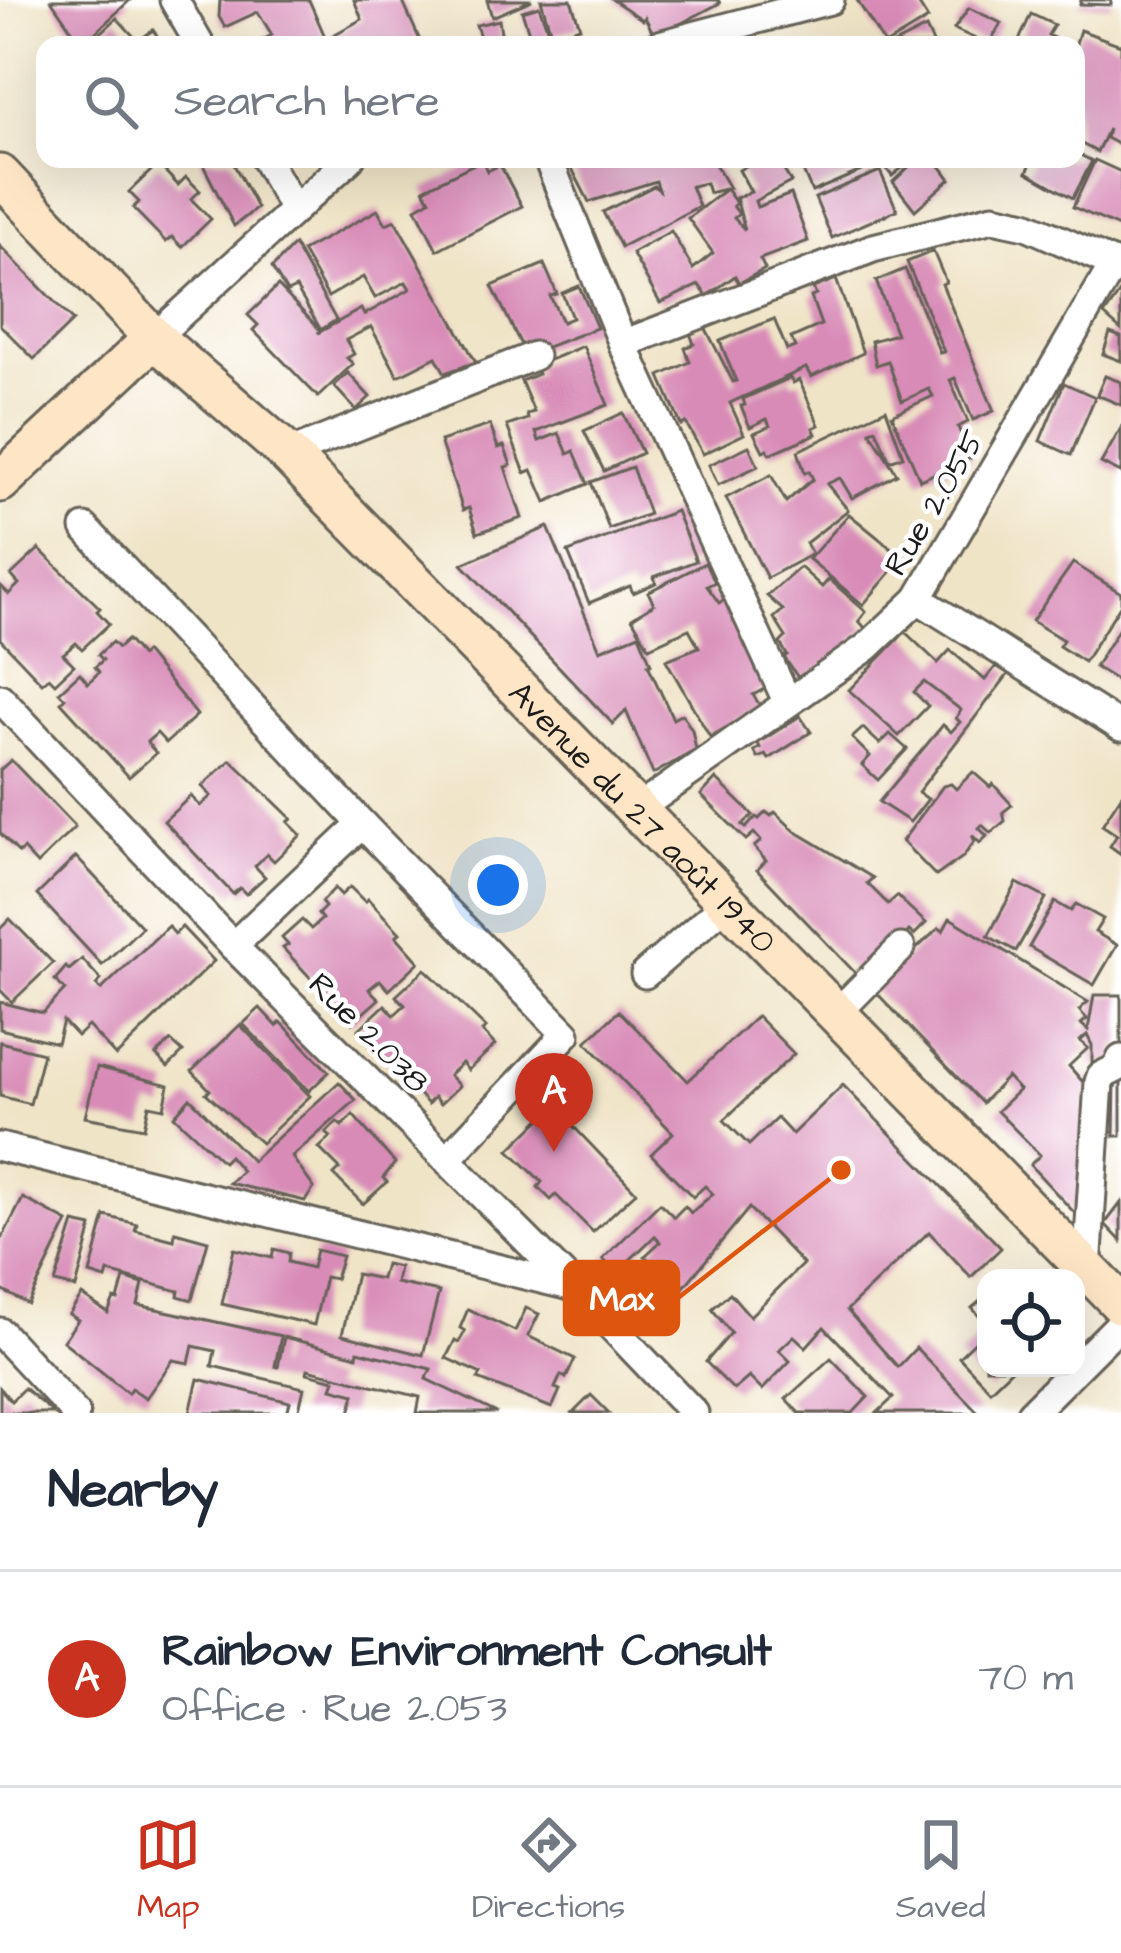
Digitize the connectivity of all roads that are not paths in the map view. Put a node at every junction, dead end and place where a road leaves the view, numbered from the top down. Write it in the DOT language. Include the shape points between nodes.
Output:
graph roads {
  1 [pos="174,0"];
  2 [pos="830,0"];
  3 [pos="772,6"];
  4 [pos="195,36"];
  5 [pos="684,36"];
  6 [pos="270,168"];
  7 [pos="340,168"];
  8 [pos="552,168"];
  9 [pos="0,175"];
  10 [pos="294,209"];
  11 [pos="1118,265"];
  12 [pos="154,338"];
  13 [pos="623,344"];
  14 [pos="534,356"];
  15 [pos="289,454"];
  16 [pos="0,482"];
  17 [pos="86,528"];
  18 [pos="918,599"];
  19 [pos="0,698"];
  20 [pos="787,701"];
  21 [pos="1121,727"];
  22 [pos="638,809"];
  23 [pos="362,824"];
  24 [pos="730,901"];
  25 [pos="233,946"];
  26 [pos="901,948"];
  27 [pos="645,974"];
  28 [pos="837,1013"];
  29 [pos="1121,1059"];
  30 [pos="0,1147"];
  31 [pos="447,1159"];
  32 [pos="1088,1270"];
  33 [pos="574,1287"];
  34 [pos="1121,1304"];
  35 [pos="1121,1323"];
  36 [pos="0,1332"];
  37 [pos="75,1413"];
  38 [pos="694,1413"];
  39 [pos="1031,1413"];
  1 -- 4 [label="street"];
  2 -- 3 [label="street"];
  3 -- 5 [label="street"];
  6 -- 10 [label="street"];
  7 -- 10 [label="street"];
  8 -- 13 [label="street"];
  9 -- 12 [label="main road, Avenue du 27 août 1940"];
  10 -- 12 [label="street"];
  11 -- 13 [label="street" via="993,218 873,248"];
  11 -- 18 [label="street, Rue 2.055"];
  12 -- 15 [label="main road, Avenue du 27 août 1940"];
  12 -- 16 [label="main road"];
  13 -- 20 [label="street"];
  14 -- 15 [label="street"];
  15 -- 22 [label="main road, Avenue du 27 août 1940"];
  17 -- 23 [label="street"];
  18 -- 20 [label="street, Rue 2.055"];
  18 -- 21 [label="street"];
  19 -- 25 [label="street, Rue 2.038"];
  20 -- 22 [label="street, Rue 2.055"];
  22 -- 24 [label="main road, Avenue du 27 août 1940"];
  23 -- 25 [label="street"];
  23 -- 31 [label="street" via="566,1034"];
  24 -- 27 [label="street"];
  24 -- 28 [label="main road, Avenue du 27 août 1940"];
  25 -- 31 [label="street, Rue 2.038"];
  26 -- 28 [label="street"];
  28 -- 32 [label="main road, Avenue du 27 août 1940"];
  29 -- 32 [label="street" via="1099,1082"];
  30 -- 33 [label="street"];
  31 -- 33 [label="street, Rue 2.038"];
  32 -- 34 [label="main road, Avenue du 27 août 1940"];
  33 -- 38 [label="street, Rue 2.038"];
  35 -- 39 [label="street"];
  36 -- 37 [label="street"];
}
